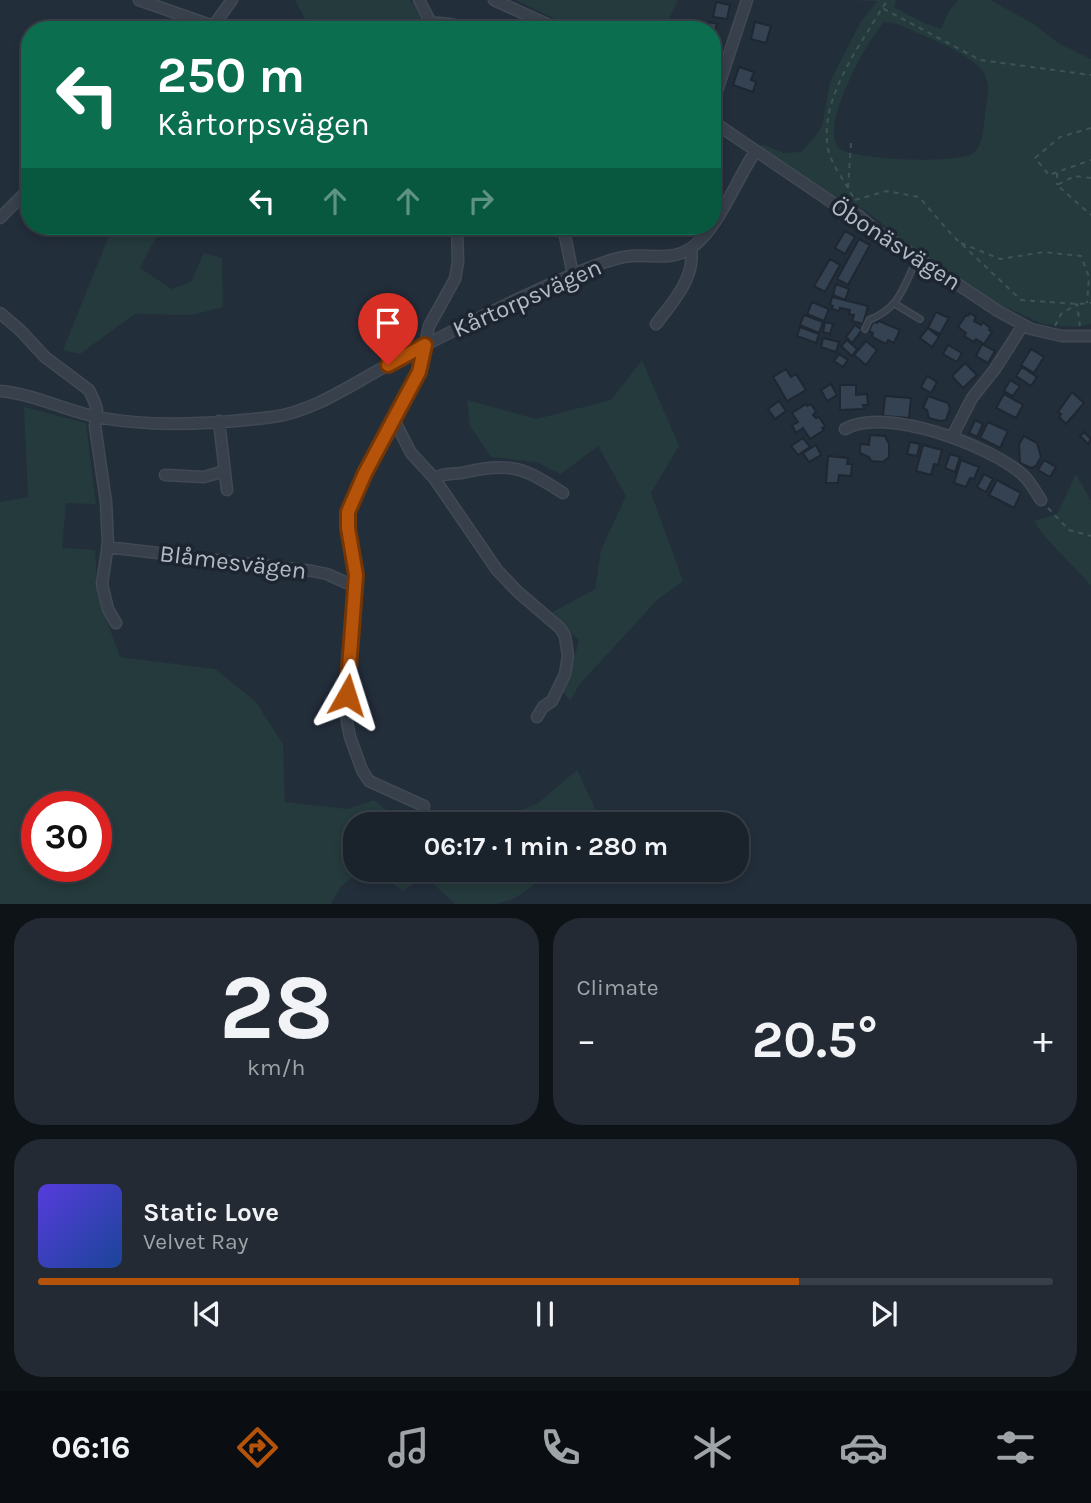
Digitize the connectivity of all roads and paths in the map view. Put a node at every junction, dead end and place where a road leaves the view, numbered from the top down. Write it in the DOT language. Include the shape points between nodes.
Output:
graph roads {
  1 [pos="139,0"];
  2 [pos="232,0"];
  3 [pos="419,0"];
  4 [pos="494,0"];
  5 [pos="747,0"];
  6 [pos="888,0"];
  7 [pos="882,8"];
  8 [pos="533,19"];
  9 [pos="194,21"];
  10 [pos="217,21"];
  11 [pos="430,21"];
  12 [pos="529,21"];
  13 [pos="538,21"];
  14 [pos="1091,75"];
  15 [pos="721,79"];
  16 [pos="721,127"];
  17 [pos="1091,128"];
  18 [pos="851,144"];
  19 [pos="755,152"];
  20 [pos="1091,160"];
  21 [pos="1057,172"];
  22 [pos="1091,178"];
  23 [pos="1057,185"];
  24 [pos="848,188"];
  25 [pos="21,197"];
  26 [pos="855,200"];
  27 [pos="721,211"];
  28 [pos="858,215"];
  29 [pos="1091,215"];
  30 [pos="0,218"];
  31 [pos="457,235"];
  32 [pos="565,235"];
  33 [pos="705,235"];
  34 [pos="959,242"];
  35 [pos="691,248"];
  36 [pos="917,258"];
  37 [pos="573,275"];
  38 [pos="1091,303"];
  39 [pos="895,304"];
  40 [pos="1077,304"];
  41 [pos="1087,304"];
  42 [pos="0,313"];
  43 [pos="920,319"];
  44 [pos="656,324"];
  45 [pos="1023,325"];
  46 [pos="865,329"];
  47 [pos="1055,334"];
  48 [pos="1090,336"];
  49 [pos="425,345"];
  50 [pos="0,391"];
  51 [pos="96,416"];
  52 [pos="394,420"];
  53 [pos="219,421"];
  54 [pos="845,429"];
  55 [pos="952,437"];
  56 [pos="224,471"];
  57 [pos="165,475"];
  58 [pos="434,478"];
  59 [pos="227,490"];
  60 [pos="563,493"];
  61 [pos="1041,500"];
  62 [pos="1091,536"];
  63 [pos="107,547"];
  64 [pos="355,581"];
  65 [pos="116,623"];
  66 [pos="537,717"];
  67 [pos="424,806"];
  1 -- 9 [label="street"];
  2 -- 10 [label="street"];
  3 -- 11 [label="street"];
  4 -- 8 [label="street"];
  5 -- 15 [label="street"];
  6 -- 7 [label="path"];
  7 -- 14 [label="path" via="980,60"];
  7 -- 24 [label="path" via="843,74 829,117 828,150"];
  8 -- 12 [label="street"];
  8 -- 13 [label="street"];
  16 -- 19 [label="street, Öbonäsvägen"];
  17 -- 21 [label="path" via="1060,137 1035,158 1049,175"];
  18 -- 24 [label="path"];
  19 -- 27 [label="street"];
  19 -- 28 [label="street, Öbonäsvägen"];
  20 -- 21 [label="path"];
  21 -- 23 [label="path"];
  22 -- 23 [label="path" via="1075,176"];
  23 -- 29 [label="path"];
  24 -- 26 [label="path"];
  25 -- 30 [label="street"];
  26 -- 28 [label="path"];
  26 -- 34 [label="path" via="887,191 919,197"];
  28 -- 36 [label="street, Öbonäsvägen"];
  31 -- 49 [label="street" via="455,279 429,326"];
  32 -- 37 [label="street"];
  33 -- 35 [label="street"];
  34 -- 40 [label="path" via="1021,300"];
  34 -- 41 [label="path" via="1000,259 1044,251 1081,256 1088,277"];
  35 -- 37 [label="street, Kårtorpsvägen" via="671,257 623,257"];
  35 -- 44 [label="street" via="686,280"];
  36 -- 39 [label="lane"];
  36 -- 45 [label="street, Öbonäsvägen"];
  37 -- 49 [label="street, Kårtorpsvägen"];
  38 -- 41 [label="path"];
  39 -- 43 [label="lane"];
  39 -- 46 [label="lane" via="869,320"];
  40 -- 41 [label="path"];
  40 -- 47 [label="path" via="1061,314"];
  40 -- 48 [label="path" via="1081,330"];
  42 -- 51 [label="street" via="45,357 89,390"];
  45 -- 47 [label="street, Öbonäsvägen"];
  45 -- 55 [label="street" via="972,398"];
  47 -- 48 [label="street, Öbonäsvägen"];
  49 -- 52 [label="street" via="419,372"];
  49 -- 53 [label="street, Kårtorpsvägen" via="309,407 277,416"];
  50 -- 51 [label="street, Kårtorpsvägen"];
  51 -- 53 [label="street, Kårtorpsvägen" via="150,423"];
  51 -- 63 [label="street"];
  52 -- 58 [label="street" via="411,453"];
  52 -- 64 [label="street" via="348,512"];
  53 -- 56 [label="street"];
  54 -- 55 [label="street" via="856,423 877,422"];
  55 -- 61 [label="street" via="1022,474"];
  56 -- 57 [label="street" via="204,477"];
  56 -- 59 [label="street"];
  58 -- 60 [label="street" via="501,467 526,470"];
  58 -- 66 [label="street" via="497,570 565,636 565,674 552,701"];
  61 -- 62 [label="path" via="1069,530"];
  63 -- 64 [label="street, Blåmesvägen" via="312,571 349,584"];
  63 -- 65 [label="street" via="102,584"];
  64 -- 67 [label="street" via="347,695 350,737 369,781"];
}
